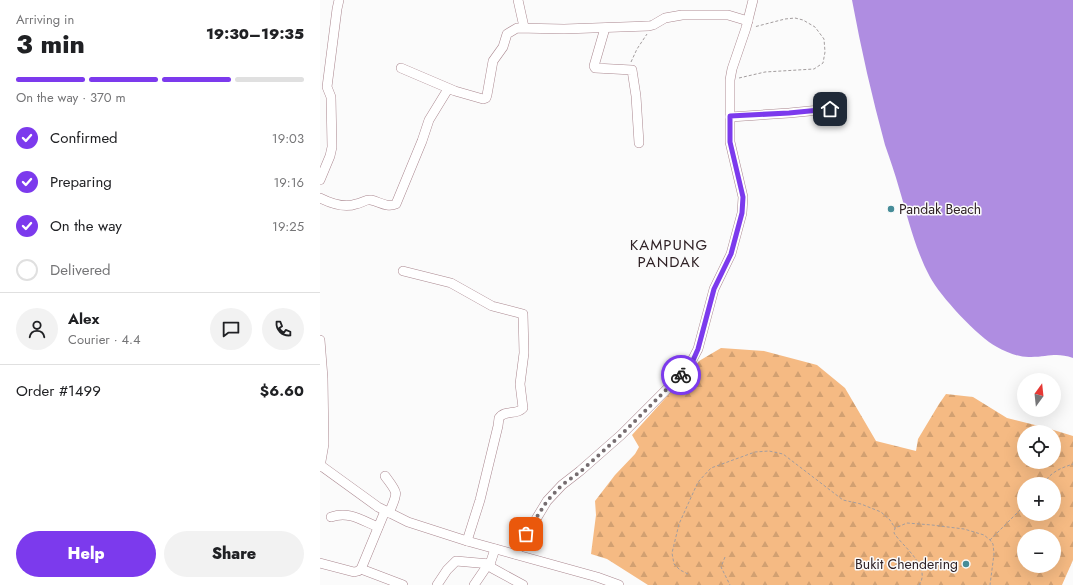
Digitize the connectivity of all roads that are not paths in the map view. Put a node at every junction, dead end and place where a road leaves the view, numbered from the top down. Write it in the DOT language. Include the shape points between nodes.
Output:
graph roads {
  1 [pos="339,0"];
  2 [pos="518,0"];
  3 [pos="753,0"];
  4 [pos="747,24"];
  5 [pos="524,27"];
  6 [pos="605,28"];
  7 [pos="401,68"];
  8 [pos="324,86"];
  9 [pos="448,88"];
  10 [pos="830,109"];
  11 [pos="730,116"];
  12 [pos="639,143"];
  13 [pos="320,180"];
  14 [pos="320,198"];
  15 [pos="403,271"];
  16 [pos="320,340"];
  17 [pos="320,466"];
  18 [pos="385,476"];
  19 [pos="387,512"];
  20 [pos="331,518"];
  21 [pos="378,527"];
  22 [pos="467,541"];
  23 [pos="495,549"];
  24 [pos="515,554"];
  25 [pos="320,563"];
  26 [pos="488,564"];
  27 [pos="361,569"];
  28 [pos="403,585"];
  29 [pos="437,585"];
  30 [pos="474,585"];
  31 [pos="523,585"];
  32 [pos="619,585"];
  1 -- 8 [label="street"];
  2 -- 5 [label="street"];
  3 -- 4 [label="street"];
  4 -- 6 [label="street" via="728,15 682,15 665,18 653,25"];
  4 -- 11 [label="street" via="732,69"];
  5 -- 6 [label="street"];
  5 -- 9 [label="street" via="516,28 507,34 503,47 493,61 486,98 479,99"];
  6 -- 12 [label="street" via="594,66 632,70"];
  7 -- 9 [label="street"];
  8 -- 13 [label="street" via="331,97 332,147"];
  9 -- 14 [label="street" via="429,120 396,204 388,205 366,200 350,205 332,203"];
  10 -- 11 [label="street"];
  11 -- 24 [label="street" via="730,142 743,197 742,213 731,254 714,289 695,357 688,368 621,435 547,501"];
  15 -- 22 [label="street" via="451,283 492,306 523,314 524,352 520,384 523,408 518,412 504,413 499,418"];
  16 -- 17 [label="street" via="324,436"];
  17 -- 19 [label="street"];
  18 -- 19 [label="street" via="396,492"];
  19 -- 21 [label="street"];
  19 -- 22 [label="street" via="408,522"];
  20 -- 21 [label="street" via="347,514"];
  21 -- 27 [label="street"];
  22 -- 23 [label="street"];
  23 -- 24 [label="street"];
  23 -- 26 [label="street"];
  24 -- 32 [label="street"];
  25 -- 27 [label="street" via="354,572"];
  26 -- 29 [label="street" via="456,561"];
  26 -- 30 [label="street"];
  26 -- 31 [label="street"];
  27 -- 28 [label="street"];
}
